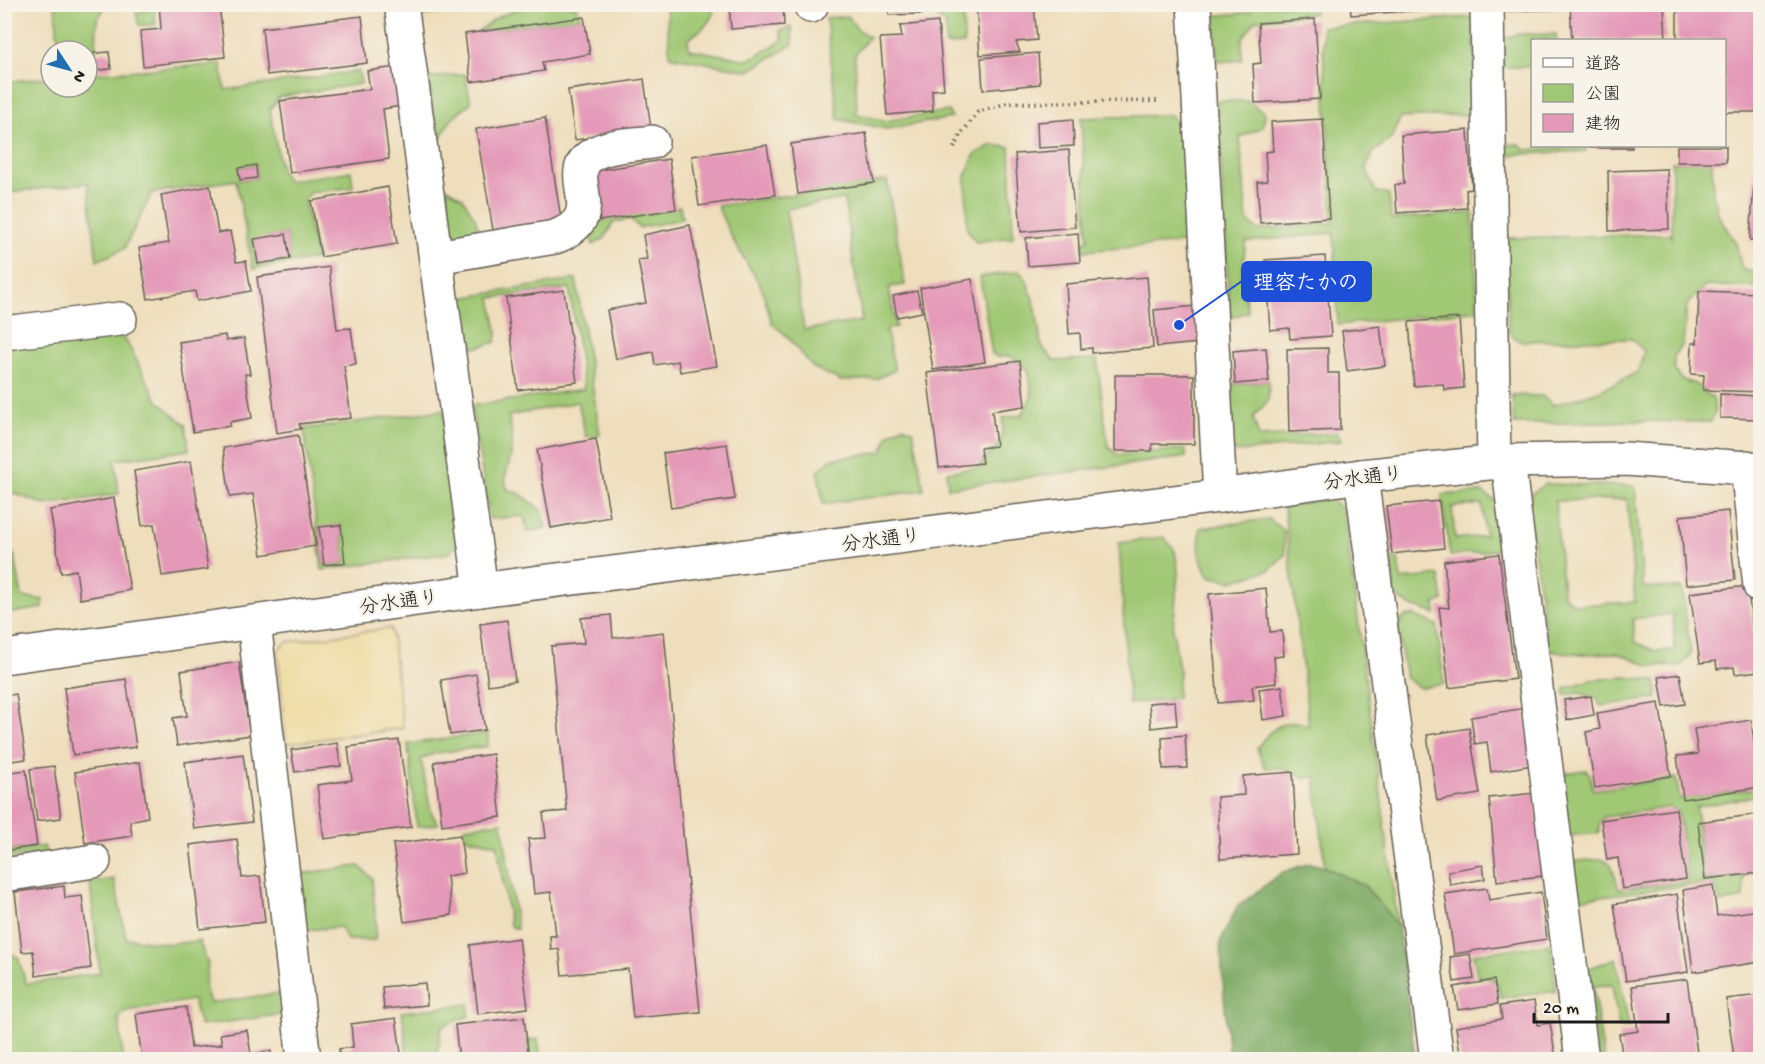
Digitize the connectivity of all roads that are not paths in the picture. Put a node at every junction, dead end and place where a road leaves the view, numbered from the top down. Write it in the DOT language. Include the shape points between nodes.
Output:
graph roads {
  1 [pos="401,4"];
  2 [pos="1194,4"];
  3 [pos="1487,4"];
  4 [pos="651,142"];
  5 [pos="436,257"];
  6 [pos="120,319"];
  7 [pos="4,333"];
  8 [pos="1501,462"];
  9 [pos="1754,468"];
  10 [pos="1361,476"];
  11 [pos="1220,496"];
  12 [pos="1761,586"];
  13 [pos="481,590"];
  14 [pos="254,622"];
  15 [pos="4,657"];
  16 [pos="94,861"];
  17 [pos="4,875"];
  18 [pos="304,1059"];
  19 [pos="1437,1059"];
  20 [pos="1582,1059"];
  1 -- 5 [label="street"];
  2 -- 11 [label="street"];
  3 -- 8 [label="street"];
  4 -- 5 [label="street" via="595,152 584,163 579,179 585,208 580,222 570,231 555,237"];
  5 -- 13 [label="street"];
  6 -- 7 [label="street"];
  8 -- 9 [label="street, 分水通り" via="1626,459"];
  8 -- 10 [label="street, 分水通り"];
  8 -- 20 [label="street"];
  9 -- 12 [label="street"];
  10 -- 11 [label="street, 分水通り"];
  10 -- 19 [label="street"];
  11 -- 13 [label="street, 分水通り"];
  13 -- 14 [label="street, 分水通り"];
  14 -- 15 [label="street, 分水通り"];
  14 -- 18 [label="street"];
  16 -- 17 [label="street"];
}
